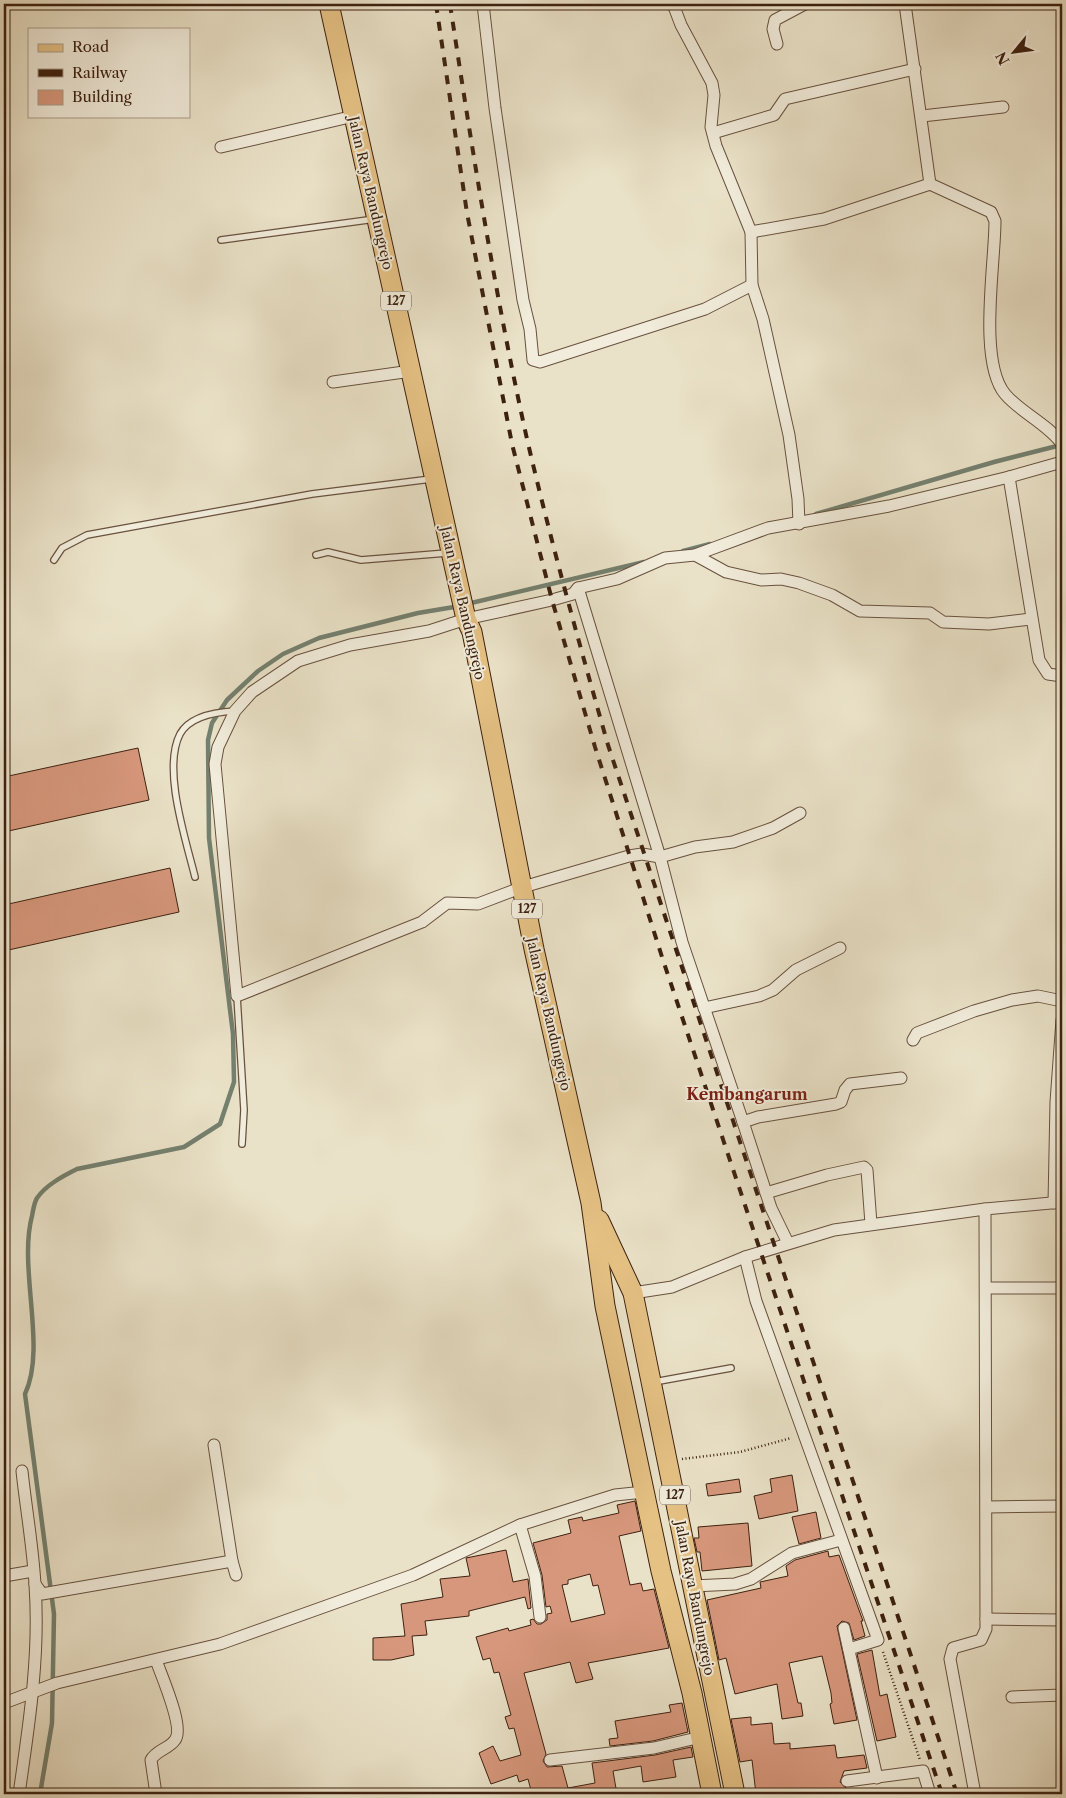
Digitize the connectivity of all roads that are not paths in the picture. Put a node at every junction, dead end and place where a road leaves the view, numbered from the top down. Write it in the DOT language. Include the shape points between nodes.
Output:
graph roads {
  1 [pos="329,4"];
  2 [pos="483,4"];
  3 [pos="673,4"];
  4 [pos="805,4"];
  5 [pos="905,4"];
  6 [pos="776,44"];
  7 [pos="915,69"];
  8 [pos="1003,107"];
  9 [pos="354,116"];
  10 [pos="922,116"];
  11 [pos="713,133"];
  12 [pos="221,148"];
  13 [pos="930,184"];
  14 [pos="377,219"];
  15 [pos="751,232"];
  16 [pos="221,240"];
  17 [pos="752,286"];
  18 [pos="411,371"];
  19 [pos="334,382"];
  20 [pos="1061,442"];
  21 [pos="1062,462"];
  22 [pos="1009,477"];
  23 [pos="435,478"];
  24 [pos="800,522"];
  25 [pos="452,552"];
  26 [pos="695,554"];
  27 [pos="316,555"];
  28 [pos="54,560"];
  29 [pos="578,588"];
  30 [pos="465,610"];
  31 [pos="1032,618"];
  32 [pos="1062,676"];
  33 [pos="231,712"];
  34 [pos="800,813"];
  35 [pos="660,857"];
  36 [pos="195,877"];
  37 [pos="523,888"];
  38 [pos="840,948"];
  39 [pos="237,996"];
  40 [pos="1062,1001"];
  41 [pos="704,1008"];
  42 [pos="1062,1020"];
  43 [pos="912,1040"];
  44 [pos="901,1078"];
  45 [pos="743,1122"];
  46 [pos="242,1144"];
  47 [pos="766,1193"];
  48 [pos="1058,1202"];
  49 [pos="591,1203"];
  50 [pos="985,1209"];
  51 [pos="871,1224"];
  52 [pos="788,1243"];
  53 [pos="745,1257"];
  54 [pos="986,1288"];
  55 [pos="1062,1288"];
  56 [pos="633,1293"];
  57 [pos="731,1368"];
  58 [pos="652,1382"];
  59 [pos="214,1445"];
  60 [pos="636,1449"];
  61 [pos="666,1452"];
  62 [pos="22,1471"];
  63 [pos="644,1492"];
  64 [pos="1062,1506"];
  65 [pos="988,1507"];
  66 [pos="520,1525"];
  67 [pos="841,1540"];
  68 [pos="232,1562"];
  69 [pos="34,1571"];
  70 [pos="236,1575"];
  71 [pos="4,1576"];
  72 [pos="693,1586"];
  73 [pos="39,1589"];
  74 [pos="540,1617"];
  75 [pos="986,1619"];
  76 [pos="1062,1620"];
  77 [pos="844,1628"];
  78 [pos="849,1649"];
  79 [pos="156,1660"];
  80 [pos="34,1692"];
  81 [pos="1062,1695"];
  82 [pos="1012,1698"];
  83 [pos="4,1703"];
  84 [pos="701,1737"];
  85 [pos="550,1760"];
  86 [pos="877,1778"];
  87 [pos="848,1781"];
  88 [pos="19,1794"];
  89 [pos="156,1794"];
  90 [pos="712,1794"];
  91 [pos="735,1794"];
  92 [pos="930,1794"];
  93 [pos="976,1794"];
  1 -- 9 [label="main road, Jalan Raya Bandungrejo / 127"];
  2 -- 17 [label="street" via="495,108 533,360 540,362 705,309"];
  3 -- 11 [label="street" via="712,83"];
  4 -- 6 [label="street" via="776,20 773,30"];
  5 -- 7 [label="street"];
  7 -- 10 [label="street"];
  7 -- 11 [label="street" via="785,99 774,114"];
  8 -- 10 [label="street"];
  9 -- 12 [label="street"];
  9 -- 14 [label="main road, Jalan Raya Bandungrejo / 127"];
  10 -- 13 [label="street"];
  11 -- 15 [label="street" via="725,173"];
  13 -- 15 [label="street" via="824,219"];
  13 -- 20 [label="street" via="994,216 990,342 996,382 1005,394"];
  14 -- 16 [label="lane"];
  14 -- 18 [label="main road, Jalan Raya Bandungrejo / 127"];
  15 -- 17 [label="street"];
  17 -- 24 [label="street" via="785,416"];
  18 -- 19 [label="street"];
  18 -- 23 [label="main road, Jalan Raya Bandungrejo / 127"];
  21 -- 22 [label="street"];
  22 -- 24 [label="street"];
  22 -- 31 [label="street"];
  23 -- 25 [label="main road, Jalan Raya Bandungrejo / 127"];
  23 -- 28 [label="lane" via="312,494 87,535 62,548"];
  24 -- 26 [label="street" via="768,528"];
  25 -- 27 [label="lane" via="361,560 328,552"];
  25 -- 30 [label="main road, Jalan Raya Bandungrejo / 127"];
  26 -- 29 [label="street" via="665,558 617,579"];
  26 -- 31 [label="street" via="726,572 761,580 781,579 799,583 832,595 860,611 930,613 943,622 989,624"];
  29 -- 30 [label="street" via="573,594 552,600"];
  29 -- 35 [label="street"];
  30 -- 33 [label="street" via="429,631 350,645 298,661 252,692"];
  30 -- 37 [label="main road, Jalan Raya Bandungrejo / 127"];
  31 -- 32 [label="street" via="1041,666 1052,676"];
  33 -- 36 [label="lane" via="209,714 192,722 181,733 175,750 176,801"];
  33 -- 39 [label="street" via="215,764"];
  34 -- 35 [label="street" via="747,838"];
  35 -- 37 [label="street" via="629,856"];
  35 -- 41 [label="street"];
  37 -- 39 [label="street" via="478,904 447,903 422,922"];
  37 -- 49 [label="main road, Jalan Raya Bandungrejo / 127"];
  38 -- 41 [label="street" via="796,970 773,990"];
  39 -- 46 [label="lane" via="244,1110"];
  40 -- 43 [label="street" via="1038,996 994,1004 917,1033"];
  41 -- 45 [label="street"];
  42 -- 48 [label="street" via="1056,1102"];
  44 -- 45 [label="street" via="850,1084 841,1102 836,1104"];
  45 -- 47 [label="street"];
  47 -- 51 [label="street" via="827,1174 864,1167 867,1170"];
  47 -- 52 [label="street"];
  48 -- 50 [label="street"];
  49 -- 56 [label="main road, Jalan Raya Bandungrejo / 127"];
  49 -- 60 [label="main road, Jalan Raya Bandungrejo / 127" via="605,1306"];
  50 -- 51 [label="street"];
  50 -- 54 [label="street"];
  51 -- 52 [label="street"];
  52 -- 53 [label="street"];
  53 -- 56 [label="street" via="672,1287"];
  53 -- 67 [label="street" via="756,1302"];
  54 -- 55 [label="street"];
  54 -- 65 [label="street"];
  56 -- 58 [label="main road, Jalan Raya Bandungrejo / 127"];
  57 -- 58 [label="lane"];
  58 -- 61 [label="main road, Jalan Raya Bandungrejo / 127"];
  59 -- 68 [label="street"];
  60 -- 61 [label="main road"];
  60 -- 63 [label="main road, Jalan Raya Bandungrejo / 127"];
  61 -- 72 [label="main road, Jalan Raya Bandungrejo / 127"];
  62 -- 69 [label="street"];
  63 -- 66 [label="street" via="615,1495"];
  63 -- 84 [label="main road, Jalan Raya Bandungrejo / 127"];
  64 -- 65 [label="street"];
  65 -- 75 [label="street"];
  66 -- 74 [label="street" via="535,1576"];
  66 -- 79 [label="street" via="413,1575 344,1601 220,1644"];
  67 -- 72 [label="street" via="792,1553 751,1579 735,1584"];
  67 -- 78 [label="street" via="878,1640"];
  68 -- 70 [label="street"];
  68 -- 73 [label="street" via="55,1592"];
  69 -- 71 [label="street"];
  69 -- 73 [label="street"];
  72 -- 91 [label="main road, Jalan Raya Bandungrejo / 127"];
  73 -- 80 [label="street"];
  75 -- 76 [label="street"];
  75 -- 93 [label="street" via="984,1637 953,1648 950,1659"];
  77 -- 78 [label="street"];
  78 -- 86 [label="street"];
  79 -- 80 [label="street" via="58,1683"];
  79 -- 89 [label="street" via="173,1706 178,1731 177,1739 151,1760"];
  80 -- 83 [label="street"];
  80 -- 88 [label="street"];
  81 -- 82 [label="street"];
  84 -- 85 [label="street" via="654,1748"];
  84 -- 90 [label="main road, Jalan Raya Bandungrejo / 127"];
  86 -- 87 [label="street"];
  86 -- 92 [label="street" via="923,1771"];
}
